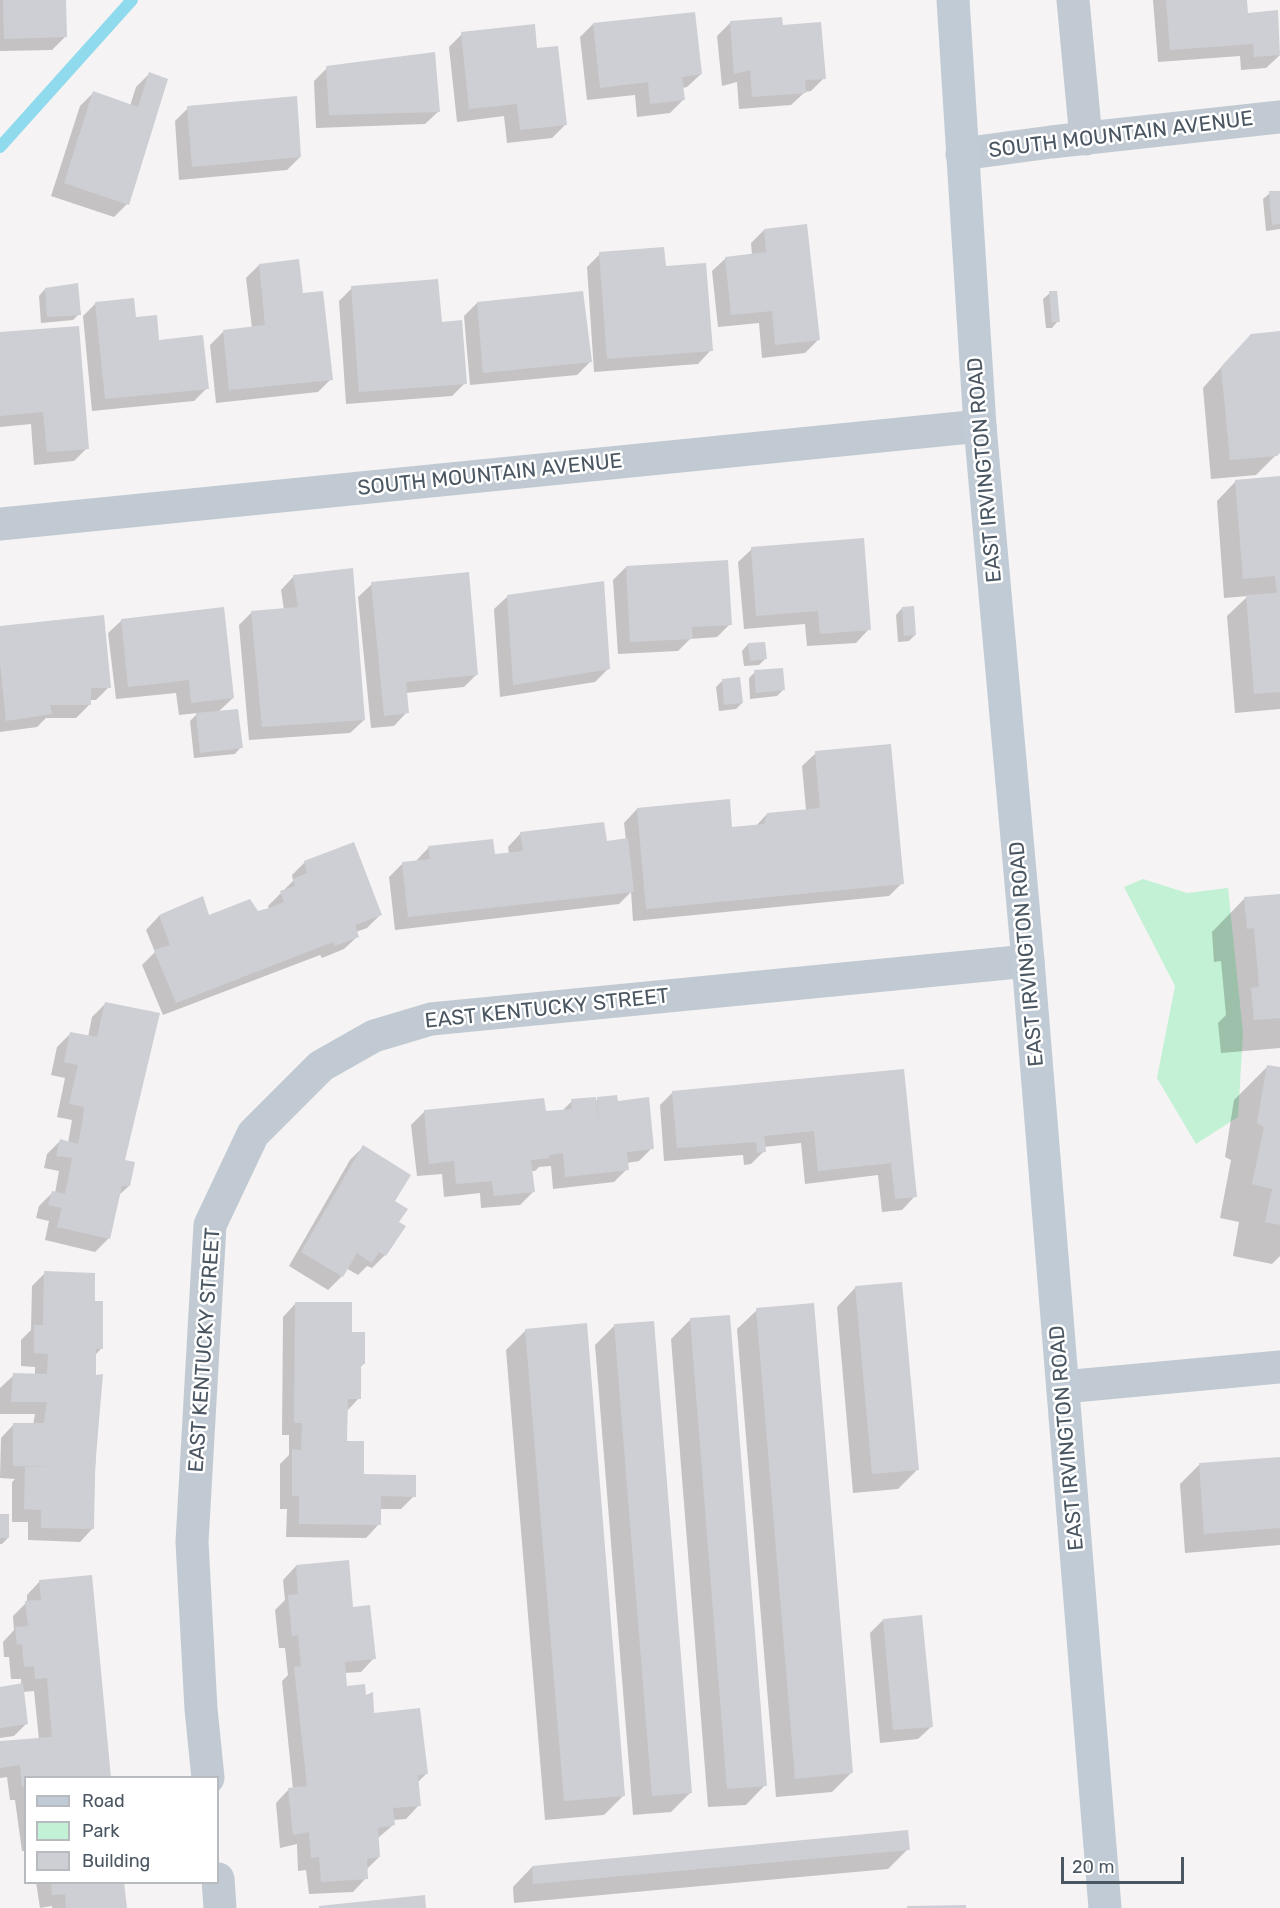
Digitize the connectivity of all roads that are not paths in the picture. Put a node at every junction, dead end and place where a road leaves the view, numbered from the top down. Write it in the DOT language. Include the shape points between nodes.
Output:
graph roads {
  1 [pos="952,0"];
  2 [pos="1073,0"];
  3 [pos="1280,117"];
  4 [pos="1086,139"];
  5 [pos="962,154"];
  6 [pos="980,426"];
  7 [pos="0,524"];
  8 [pos="1028,962"];
  9 [pos="1280,1367"];
  10 [pos="1063,1387"];
  11 [pos="208,1776"];
  12 [pos="218,1884"];
  13 [pos="220,1908"];
  14 [pos="1105,1908"];
  1 -- 5 [label="main road, EAST IRVINGTON ROAD"];
  2 -- 4 [label="street"];
  3 -- 4 [label="street, SOUTH MOUNTAIN AVENUE"];
  4 -- 5 [label="street, SOUTH MOUNTAIN AVENUE"];
  5 -- 6 [label="main road, EAST IRVINGTON ROAD"];
  6 -- 7 [label="street, SOUTH MOUNTAIN AVENUE"];
  6 -- 8 [label="main road, EAST IRVINGTON ROAD"];
  8 -- 10 [label="main road, EAST IRVINGTON ROAD"];
  8 -- 11 [label="street, EAST KENTUCKY STREET" via="431,1019 374,1036 321,1066 253,1134 210,1225 192,1542"];
  9 -- 10 [label="street"];
  10 -- 14 [label="main road, EAST IRVINGTON ROAD"];
  12 -- 13 [label="street"];
}
